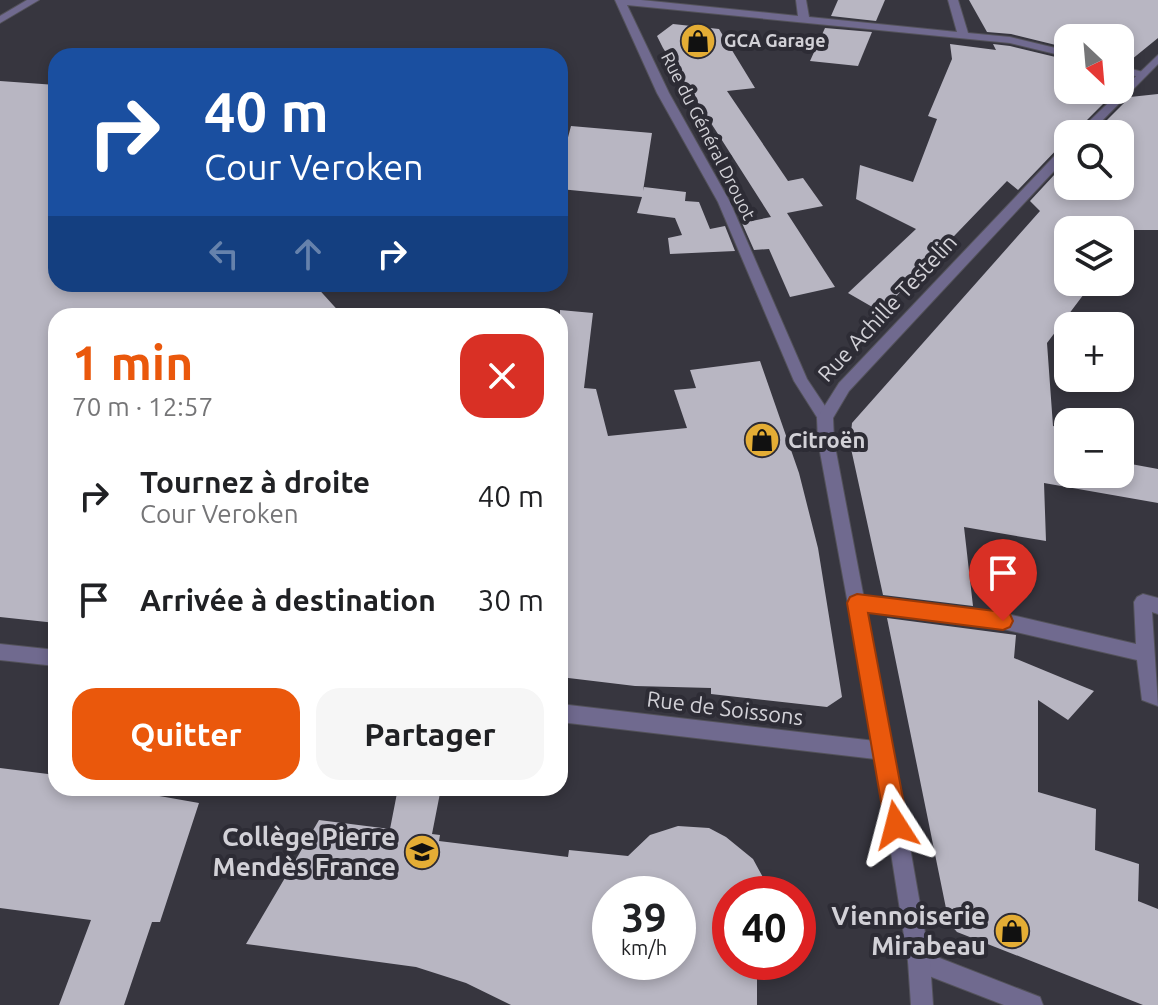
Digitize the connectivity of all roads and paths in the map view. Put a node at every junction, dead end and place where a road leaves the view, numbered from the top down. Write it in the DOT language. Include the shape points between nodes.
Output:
graph roads {
  1 [pos="34,0"];
  2 [pos="621,0"];
  3 [pos="801,0"];
  4 [pos="953,0"];
  5 [pos="0,20"];
  6 [pos="804,20"];
  7 [pos="963,35"];
  8 [pos="1054,50"];
  9 [pos="1158,58"];
  10 [pos="1134,73"];
  11 [pos="1139,74"];
  12 [pos="1158,80"];
  13 [pos="1095,120"];
  14 [pos="1054,164"];
  15 [pos="825,418"];
  16 [pos="857,603"];
  17 [pos="1158,606"];
  18 [pos="0,652"];
  19 [pos="1146,654"];
  20 [pos="48,657"];
  21 [pos="1158,697"];
  22 [pos="568,714"];
  23 [pos="884,751"];
  24 [pos="919,961"];
  25 [pos="922,1005"];
  26 [pos="1032,1005"];
  1 -- 5 [label="street"];
  2 -- 6 [label="street"];
  2 -- 15 [label="street, Rue du Général Drouot" via="663,93 724,202 801,381"];
  3 -- 6 [label="street"];
  4 -- 7 [label="street"];
  6 -- 7 [label="street"];
  7 -- 8 [label="street"];
  9 -- 11 [label="street"];
  10 -- 11 [label="street"];
  11 -- 12 [label="street"];
  11 -- 13 [label="street"];
  14 -- 15 [label="street, Rue Achille Testelin" via="844,387"];
  15 -- 16 [label="street, Rue Achille Testelin"];
  16 -- 19 [label="street" via="1003,621"];
  16 -- 23 [label="street, Rue Achille Testelin"];
  17 -- 19 [label="street" via="1143,602"];
  18 -- 20 [label="street"];
  19 -- 21 [label="street" via="1148,694"];
  22 -- 23 [label="street, Rue de Soissons"];
  23 -- 24 [label="street, Rue Achille Testelin"];
  24 -- 25 [label="street, Rue Achille Testelin"];
  24 -- 26 [label="street"];
}
